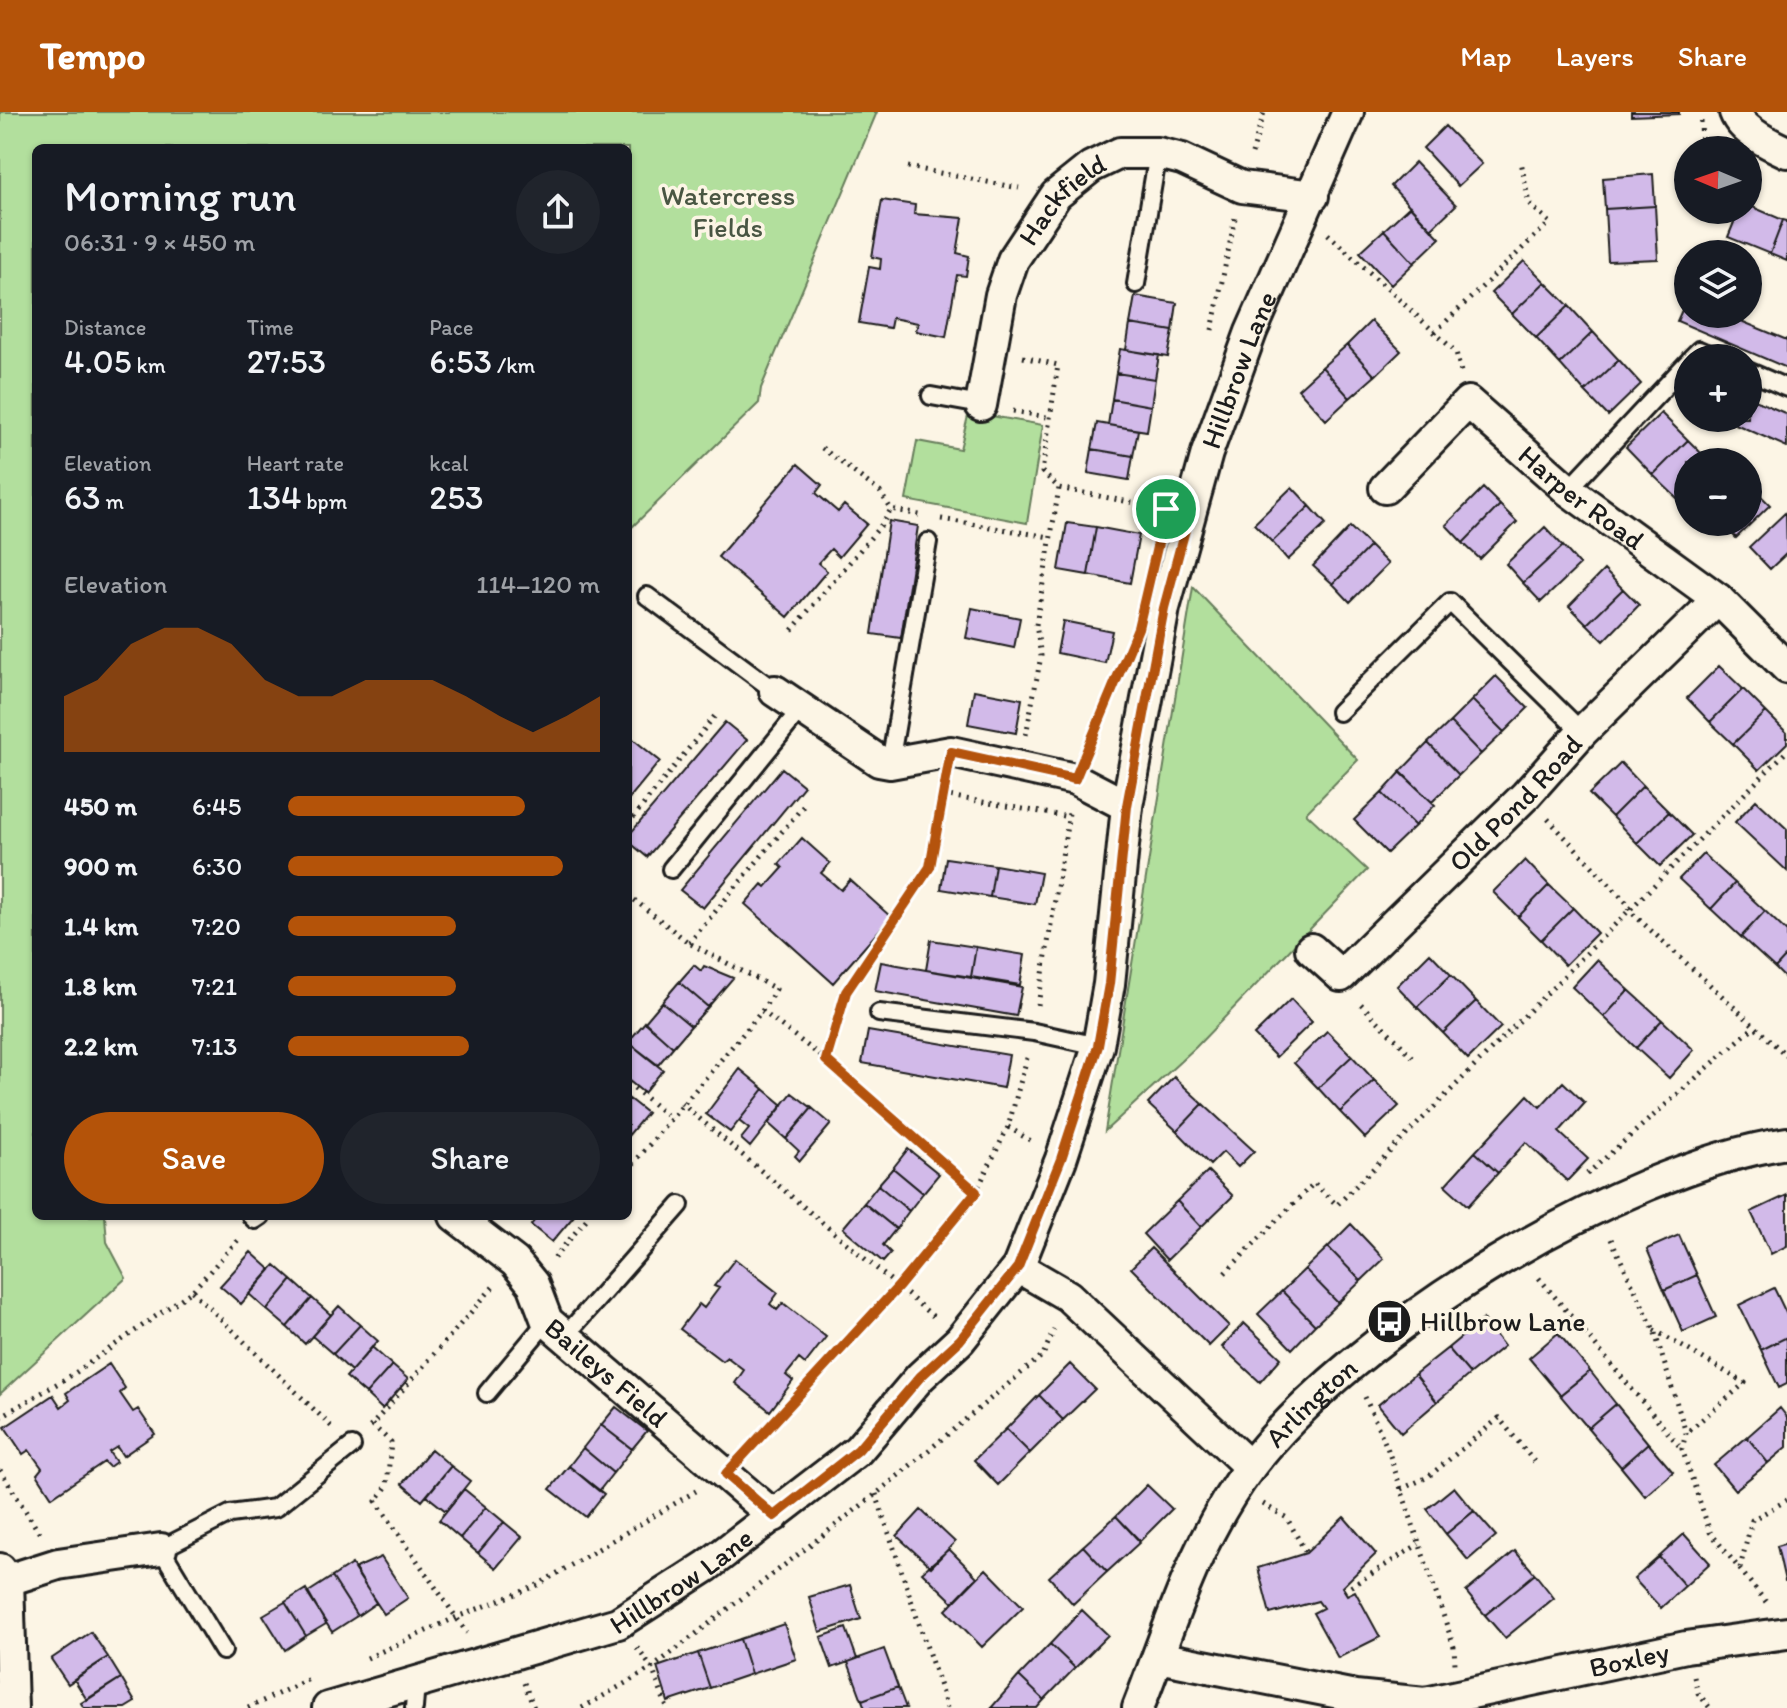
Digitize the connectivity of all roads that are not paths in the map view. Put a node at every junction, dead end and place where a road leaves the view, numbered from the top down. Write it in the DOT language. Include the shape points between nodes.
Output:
graph roads {
  1 [pos="1348,112"];
  2 [pos="1735,112"];
  3 [pos="1787,152"];
  4 [pos="1158,153"];
  5 [pos="1308,208"];
  6 [pos="1136,284"];
  7 [pos="1674,377"];
  8 [pos="1762,377"];
  9 [pos="1787,388"];
  10 [pos="931,396"];
  11 [pos="981,405"];
  12 [pos="1385,488"];
  13 [pos="1568,490"];
  14 [pos="928,542"];
  15 [pos="647,596"];
  16 [pos="1718,599"];
  17 [pos="1787,668"];
  18 [pos="775,691"];
  19 [pos="801,709"];
  20 [pos="1339,712"];
  21 [pos="1582,732"];
  22 [pos="890,763"];
  23 [pos="1127,806"];
  24 [pos="671,869"];
  25 [pos="1311,949"];
  26 [pos="879,1013"];
  27 [pos="1098,1046"];
  28 [pos="1787,1143"];
  29 [pos="680,1205"];
  30 [pos="460,1220"];
  31 [pos="1018,1267"];
  32 [pos="557,1328"];
  33 [pos="487,1393"];
  34 [pos="352,1446"];
  35 [pos="1243,1478"];
  36 [pos="774,1516"];
  37 [pos="161,1549"];
  38 [pos="4,1575"];
  39 [pos="1787,1633"];
  40 [pos="223,1651"];
  41 [pos="1158,1657"];
  42 [pos="415,1695"];
  43 [pos="1426,1706"];
  44 [pos="12,1708"];
  45 [pos="328,1708"];
  46 [pos="1138,1708"];
  1 -- 5 [label="street, Hillbrow Lane"];
  2 -- 3 [label="street" via="1766,143"];
  4 -- 5 [label="street, Hackfield"];
  4 -- 6 [label="lane"];
  4 -- 11 [label="street, Hackfield" via="1120,153 1091,167 1056,195 1013,260 1001,295"];
  5 -- 23 [label="street, Hillbrow Lane" via="1251,332 1207,453 1164,608"];
  7 -- 13 [label="lane"];
  8 -- 9 [label="lane"];
  10 -- 11 [label="lane"];
  12 -- 13 [label="street, Harper Road" via="1468,402"];
  13 -- 16 [label="street, Harper Road"];
  14 -- 22 [label="lane"];
  15 -- 18 [label="lane"];
  16 -- 17 [label="street, Harper Road"];
  16 -- 21 [label="street, Old Pond Road"];
  18 -- 19 [label="street"];
  19 -- 22 [label="street"];
  19 -- 24 [label="lane"];
  20 -- 21 [label="lane" via="1450,602"];
  21 -- 25 [label="street, Old Pond Road" via="1526,795 1341,976"];
  22 -- 23 [label="street" via="951,752 1075,779"];
  23 -- 27 [label="street, Hillbrow Lane"];
  26 -- 27 [label="lane" via="1034,1032"];
  27 -- 31 [label="street, Hillbrow Lane"];
  28 -- 35 [label="street, Arlington" via="1708,1163 1596,1208 1426,1307 1308,1402"];
  29 -- 32 [label="lane"];
  30 -- 32 [label="street, Baileys Field" via="524,1273"];
  31 -- 35 [label="street" via="1068,1296"];
  31 -- 36 [label="street, Hillbrow Lane" via="960,1340 920,1377 858,1450"];
  32 -- 33 [label="lane"];
  32 -- 36 [label="street, Baileys Field"];
  34 -- 37 [label="lane" via="275,1508 230,1514"];
  35 -- 41 [label="street, Arlington" via="1182,1585"];
  36 -- 42 [label="street, Hillbrow Lane" via="618,1623"];
  37 -- 38 [label="street"];
  37 -- 40 [label="lane"];
  38 -- 44 [label="street"];
  39 -- 43 [label="street, Boxley" via="1686,1647"];
  41 -- 43 [label="street, Boxley"];
  41 -- 46 [label="street, Arlington"];
  42 -- 45 [label="street, Hillbrow Lane"];
}
